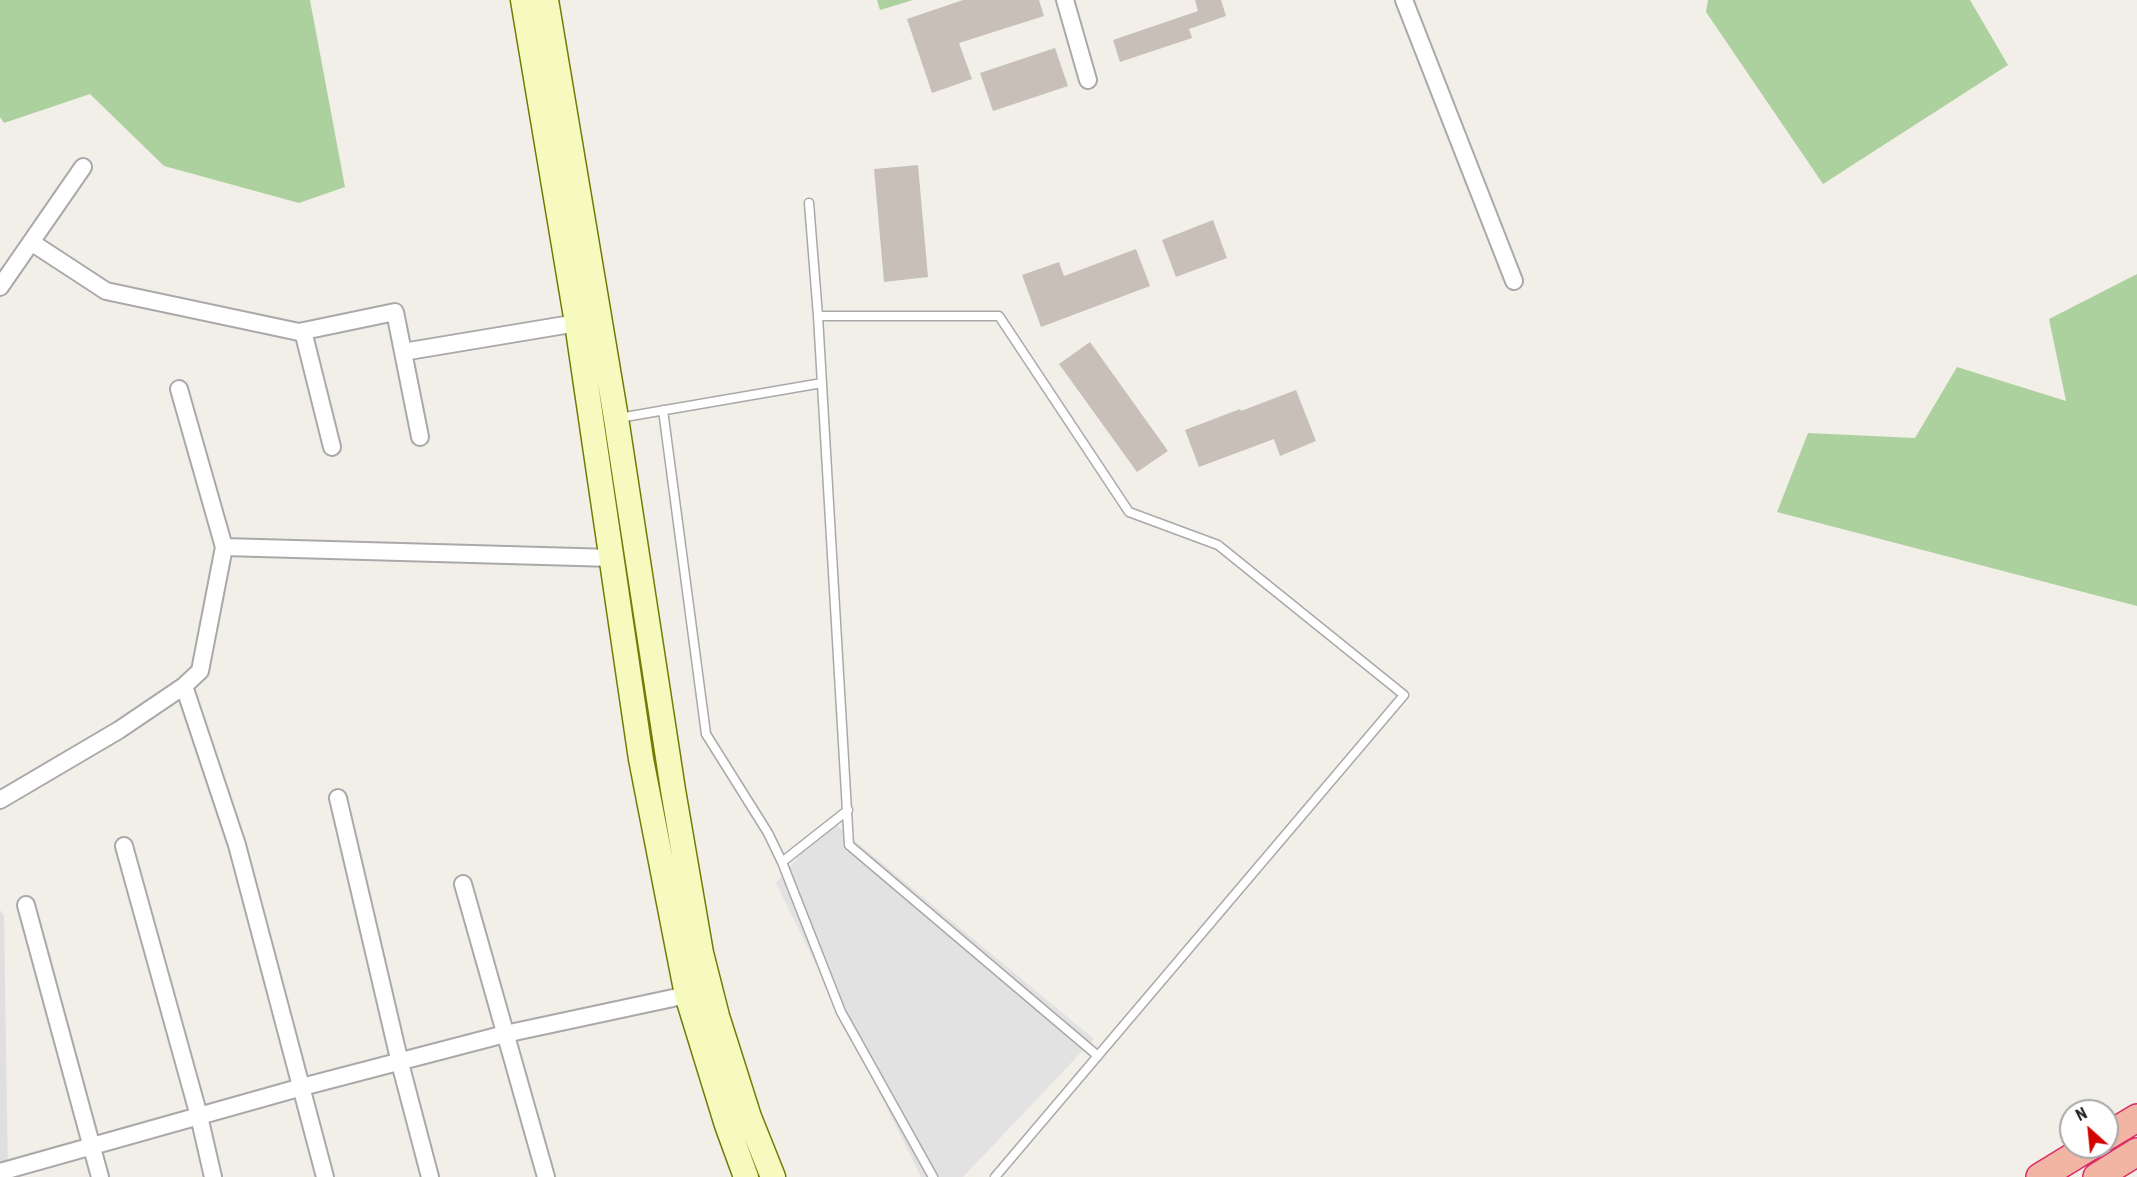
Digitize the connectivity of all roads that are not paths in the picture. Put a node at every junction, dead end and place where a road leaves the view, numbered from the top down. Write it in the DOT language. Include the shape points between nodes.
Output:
graph roads {
  1 [pos="523,0"];
  2 [pos="546,0"];
  3 [pos="1065,0"];
  4 [pos="1404,0"];
  5 [pos="1088,80"];
  6 [pos="83,167"];
  7 [pos="809,203"];
  8 [pos="31,242"];
  9 [pos="1514,281"];
  10 [pos="0,287"];
  11 [pos="818,316"];
  12 [pos="577,323"];
  13 [pos="303,331"];
  14 [pos="403,352"];
  15 [pos="822,383"];
  16 [pos="179,389"];
  17 [pos="663,410"];
  18 [pos="616,418"];
  19 [pos="420,436"];
  20 [pos="332,447"];
  21 [pos="224,548"];
  22 [pos="613,558"];
  23 [pos="184,686"];
  24 [pos="338,798"];
  25 [pos="0,800"];
  26 [pos="848,810"];
  27 [pos="124,846"];
  28 [pos="782,862"];
  29 [pos="463,884"];
  30 [pos="26,905"];
  31 [pos="687,995"];
  32 [pos="505,1034"];
  33 [pos="1098,1056"];
  34 [pos="400,1063"];
  35 [pos="302,1087"];
  36 [pos="199,1116"];
  37 [pos="2137,1118"];
  38 [pos="2119,1129"];
  39 [pos="90,1146"];
  40 [pos="2137,1152"];
  41 [pos="2069,1159"];
  42 [pos="0,1172"];
  43 [pos="100,1177"];
  44 [pos="213,1177"];
  45 [pos="325,1177"];
  46 [pos="430,1177"];
  47 [pos="546,1177"];
  48 [pos="746,1177"];
  49 [pos="773,1177"];
  50 [pos="933,1177"];
  51 [pos="995,1177"];
  52 [pos="2040,1177"];
  53 [pos="2097,1177"];
  1 -- 12 [label="main road"];
  2 -- 18 [label="main road"];
  3 -- 5 [label="street"];
  4 -- 9 [label="street"];
  6 -- 8 [label="street"];
  7 -- 11 [label="lane"];
  8 -- 10 [label="street"];
  8 -- 13 [label="street" via="106,291"];
  11 -- 15 [label="lane"];
  11 -- 33 [label="lane" via="999,316 1129,512 1218,545 1404,695"];
  12 -- 14 [label="street"];
  12 -- 22 [label="main road"];
  13 -- 14 [label="street" via="395,312"];
  13 -- 20 [label="street"];
  14 -- 19 [label="street"];
  15 -- 17 [label="lane"];
  15 -- 26 [label="lane"];
  16 -- 21 [label="street"];
  17 -- 18 [label="lane"];
  17 -- 28 [label="lane" via="706,734"];
  18 -- 49 [label="main road" via="701,953 717,1017"];
  21 -- 22 [label="street"];
  21 -- 23 [label="street" via="200,671"];
  22 -- 31 [label="main road" via="637,739"];
  23 -- 25 [label="street" via="119,730"];
  23 -- 35 [label="street" via="237,845"];
  24 -- 34 [label="street"];
  26 -- 28 [label="lane"];
  26 -- 33 [label="lane" via="849,844"];
  27 -- 36 [label="street"];
  28 -- 50 [label="lane" via="841,1012"];
  29 -- 32 [label="street"];
  30 -- 39 [label="street"];
  31 -- 32 [label="street"];
  31 -- 48 [label="main road"];
  32 -- 34 [label="street"];
  32 -- 47 [label="street"];
  33 -- 51 [label="lane"];
  34 -- 35 [label="street"];
  34 -- 46 [label="street"];
  35 -- 36 [label="street"];
  35 -- 45 [label="street"];
  36 -- 39 [label="street"];
  36 -- 44 [label="street"];
  37 -- 38 [label="highway"];
  39 -- 42 [label="street"];
  39 -- 43 [label="street"];
  40 -- 53 [label="highway"];
  41 -- 52 [label="highway"];
}
